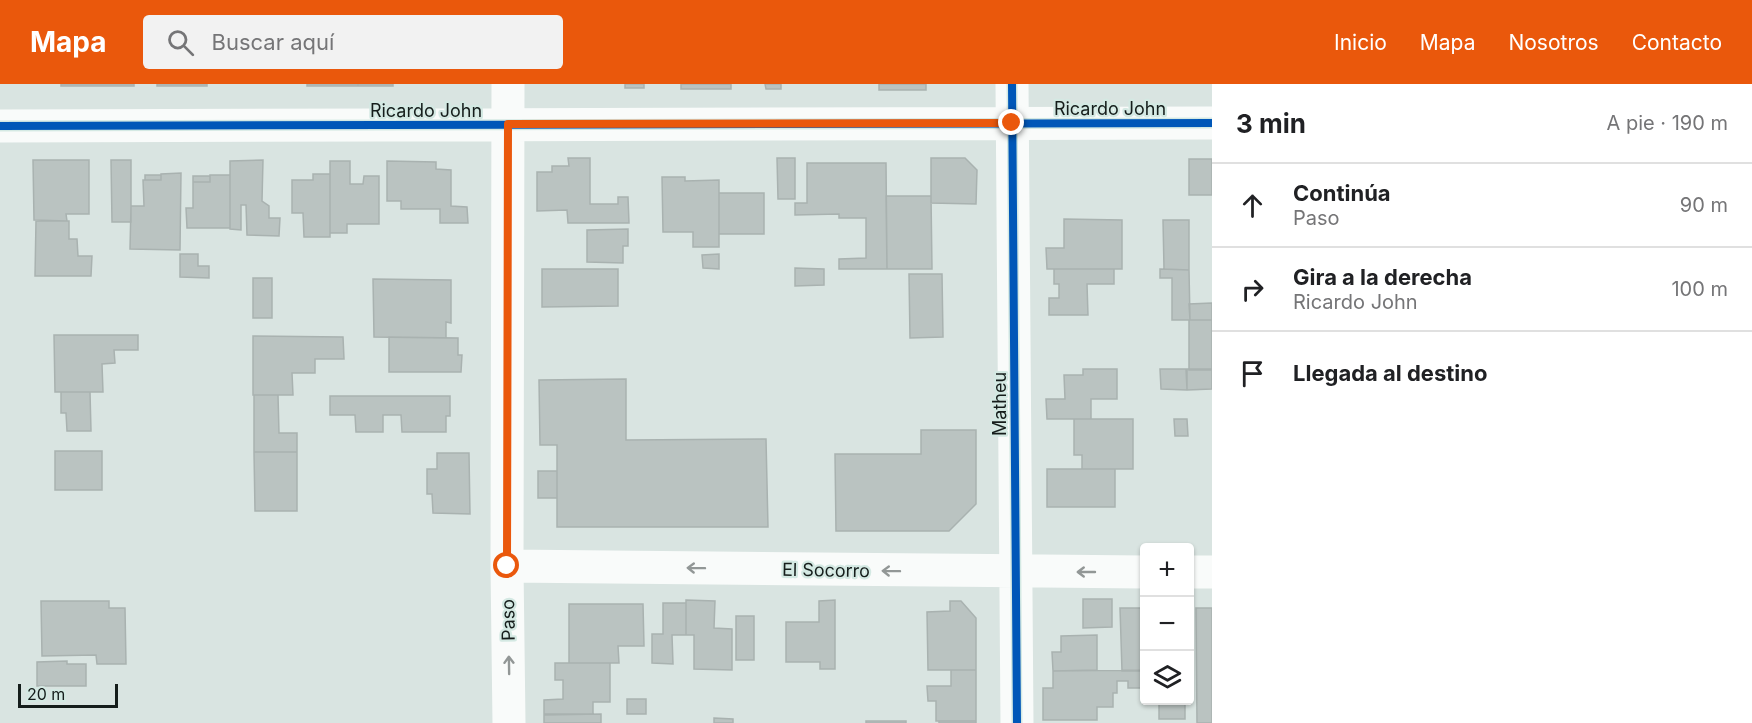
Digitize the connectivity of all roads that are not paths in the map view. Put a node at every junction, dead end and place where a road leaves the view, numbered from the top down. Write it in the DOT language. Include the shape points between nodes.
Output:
graph roads {
  1 [pos="508,84"];
  2 [pos="1012,84"];
  3 [pos="1012,123"];
  4 [pos="1212,123"];
  5 [pos="508,124"];
  6 [pos="0,126"];
  7 [pos="507,566"];
  8 [pos="1015,572"];
  9 [pos="1140,572"];
  10 [pos="1194,572"];
  11 [pos="1212,572"];
  12 [pos="509,723"];
  13 [pos="1017,723"];
  1 -- 5 [label="street, Paso"];
  2 -- 3 [label="street, Matheu"];
  3 -- 4 [label="street, Ricardo John"];
  3 -- 5 [label="street, Ricardo John"];
  3 -- 8 [label="street, Matheu"];
  5 -- 6 [label="street, Ricardo John"];
  5 -- 7 [label="street, Paso"];
  8 -- 7 [label="street, El Socorro, one-way"];
  12 -- 7 [label="street, Paso, one-way"];
  9 -- 8 [label="street, El Socorro, one-way"];
  8 -- 13 [label="street, Matheu"];
  10 -- 11 [label="street"];
}
